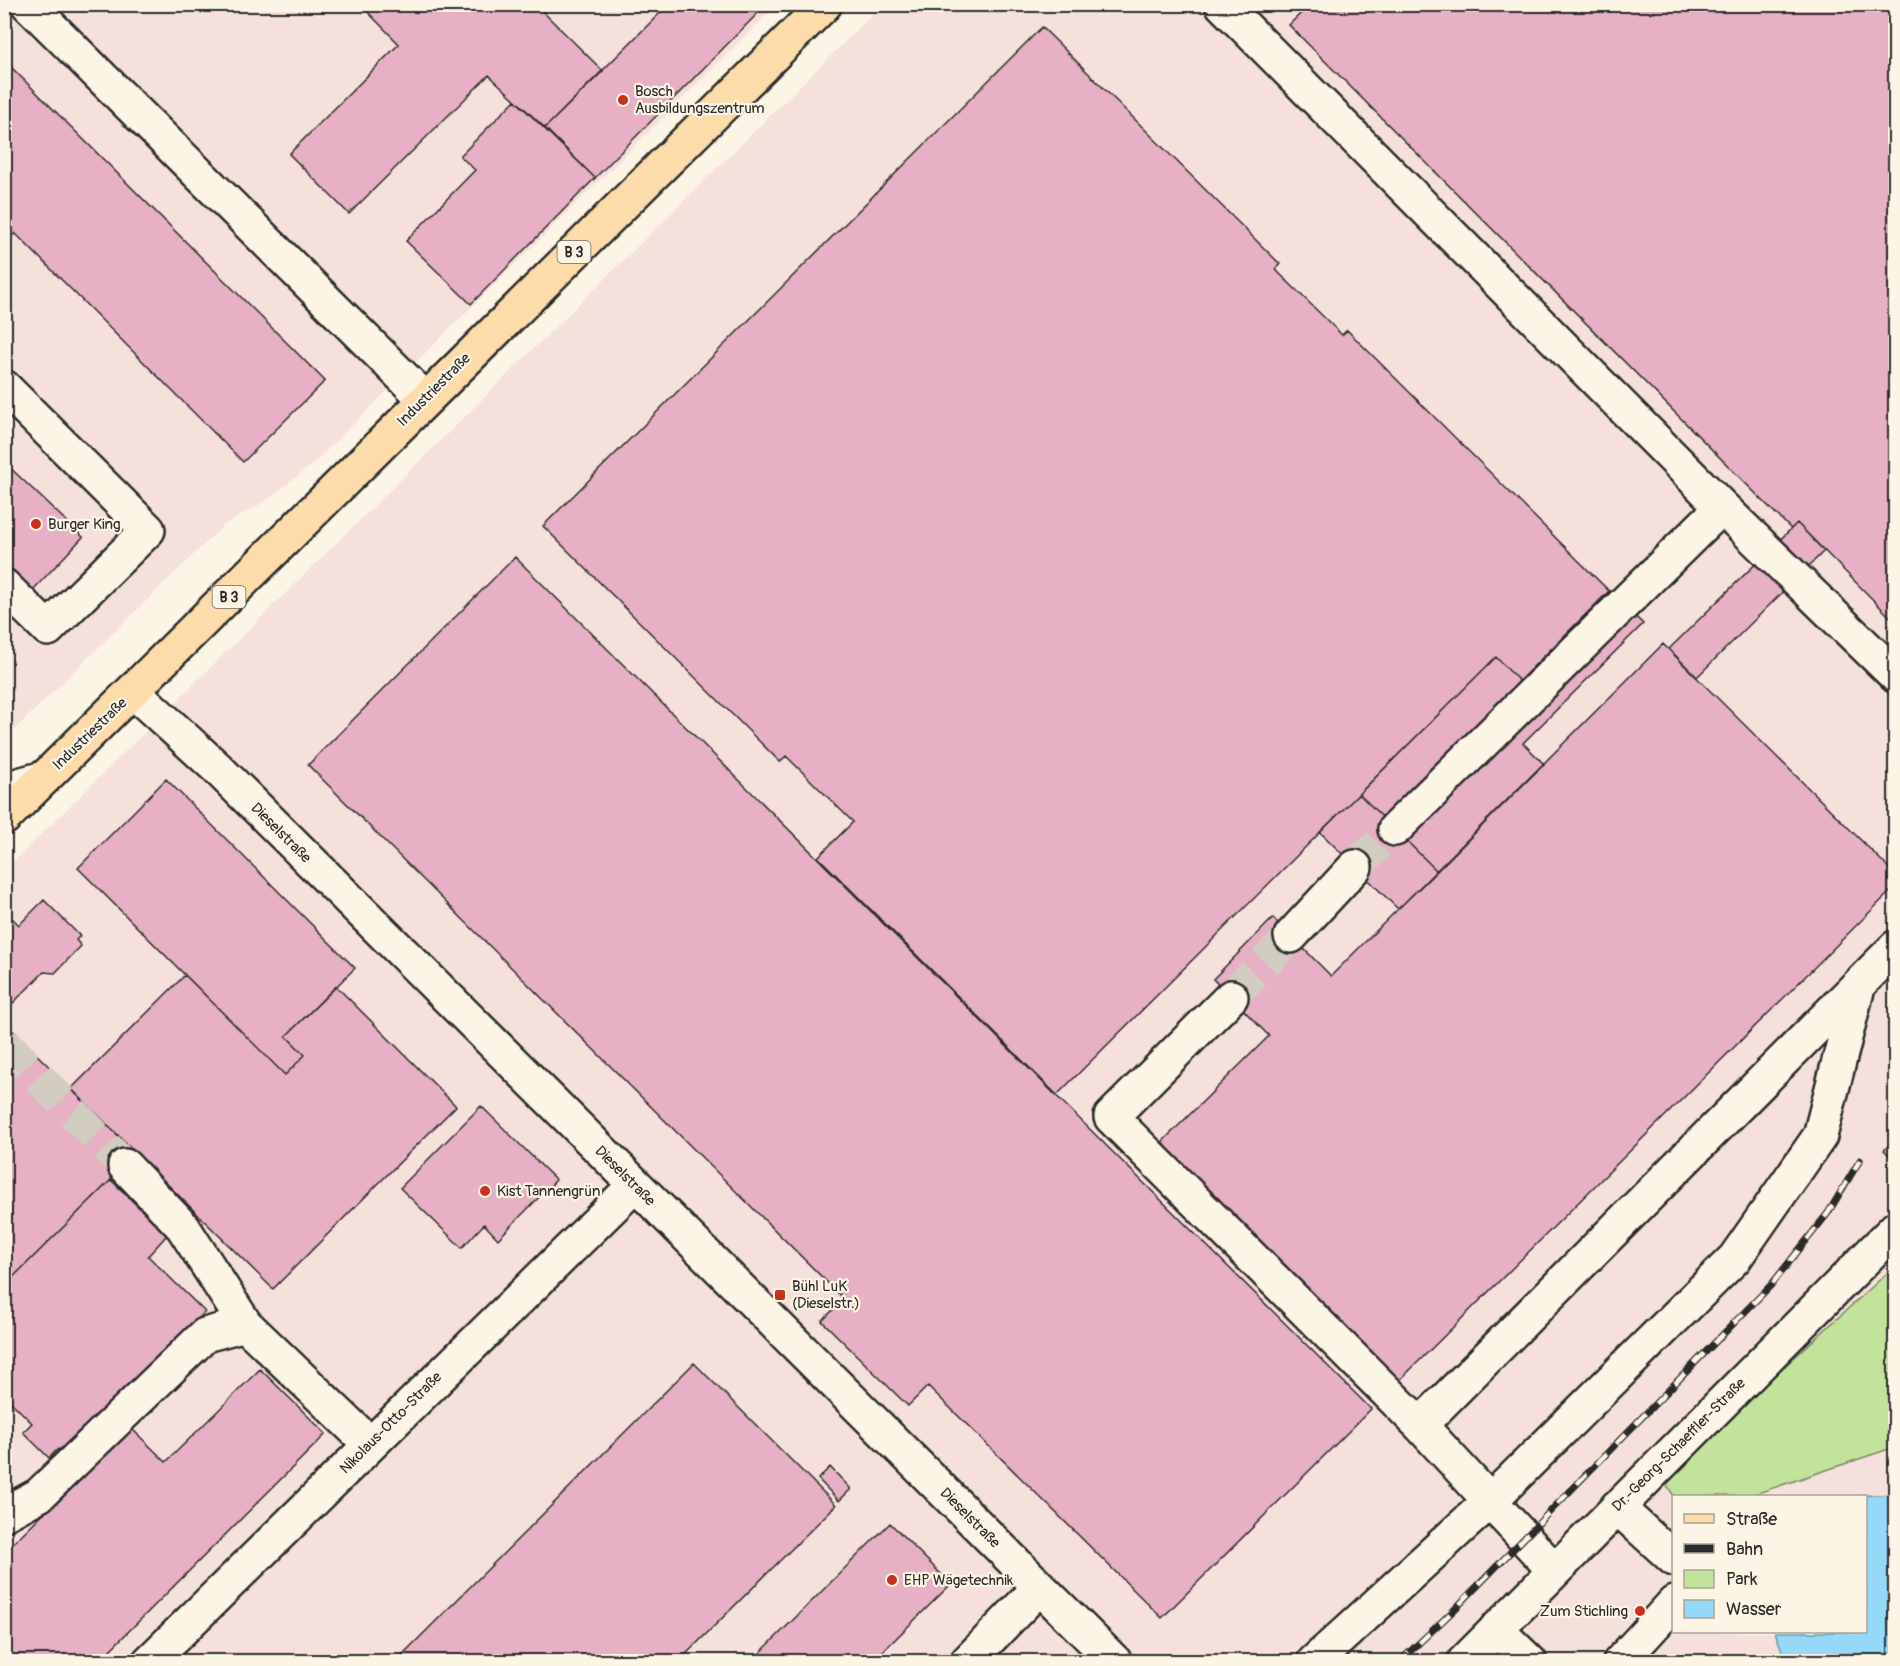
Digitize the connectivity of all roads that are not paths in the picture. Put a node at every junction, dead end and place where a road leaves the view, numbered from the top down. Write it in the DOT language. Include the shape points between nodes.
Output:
graph roads {
  1 [pos="28,4"];
  2 [pos="825,4"];
  3 [pos="1222,4"];
  4 [pos="4,387"];
  5 [pos="425,399"];
  6 [pos="1722,507"];
  7 [pos="4,586"];
  8 [pos="1896,676"];
  9 [pos="134,692"];
  10 [pos="44,778"];
  11 [pos="4,789"];
  12 [pos="4,818"];
  13 [pos="1395,829"];
  14 [pos="1355,867"];
  15 [pos="1291,936"];
  16 [pos="1896,947"];
  17 [pos="1858,986"];
  18 [pos="1230,997"];
  19 [pos="125,1166"];
  20 [pos="635,1185"];
  21 [pos="1896,1228"];
  22 [pos="245,1324"];
  23 [pos="1420,1425"];
  24 [pos="370,1444"];
  25 [pos="1490,1501"];
  26 [pos="1617,1507"];
  27 [pos="4,1514"];
  28 [pos="1672,1557"];
  29 [pos="1553,1569"];
  30 [pos="1040,1587"];
  31 [pos="1672,1605"];
  32 [pos="1496,1629"];
  33 [pos="1098,1656"];
  34 [pos="148,1662"];
  35 [pos="967,1662"];
  36 [pos="1314,1662"];
  37 [pos="1464,1662"];
  38 [pos="1530,1662"];
  39 [pos="1620,1662"];
  1 -- 5 [label="street"];
  2 -- 5 [label="main road, Industriestraße / B 3"];
  3 -- 6 [label="street"];
  4 -- 7 [label="street" via="148,530 48,629"];
  5 -- 9 [label="main road, Industriestraße / B 3"];
  6 -- 8 [label="street"];
  6 -- 13 [label="street"];
  9 -- 10 [label="main road, Industriestraße / B 3"];
  9 -- 20 [label="street, Dieselstraße" via="217,768"];
  10 -- 11 [label="street, Industriestraße"];
  10 -- 12 [label="main road, Industriestraße / B 3"];
  14 -- 15 [label="street"];
  16 -- 17 [label="street"];
  17 -- 23 [label="street"];
  17 -- 25 [label="street" via="1820,1136 1735,1258"];
  18 -- 23 [label="street" via="1111,1117"];
  19 -- 22 [label="street" via="183,1227"];
  20 -- 24 [label="street, Nikolaus-Otto-Straße"];
  20 -- 30 [label="street, Dieselstraße"];
  21 -- 26 [label="street, Dr.-Georg-Schaeffler-Straße"];
  22 -- 24 [label="street"];
  22 -- 27 [label="street" via="205,1335 39,1495"];
  23 -- 25 [label="street"];
  24 -- 34 [label="street, Nikolaus-Otto-Straße"];
  25 -- 29 [label="street"];
  25 -- 36 [label="street"];
  26 -- 28 [label="street"];
  26 -- 29 [label="street, Dr.-Georg-Schaeffler-Straße"];
  29 -- 32 [label="street, Dr.-Georg-Schaeffler-Straße"];
  30 -- 33 [label="street, Dieselstraße"];
  30 -- 35 [label="street"];
  31 -- 39 [label="street"];
  32 -- 37 [label="street, Dr.-Georg-Schaeffler-Straße"];
  32 -- 38 [label="street"];
}
